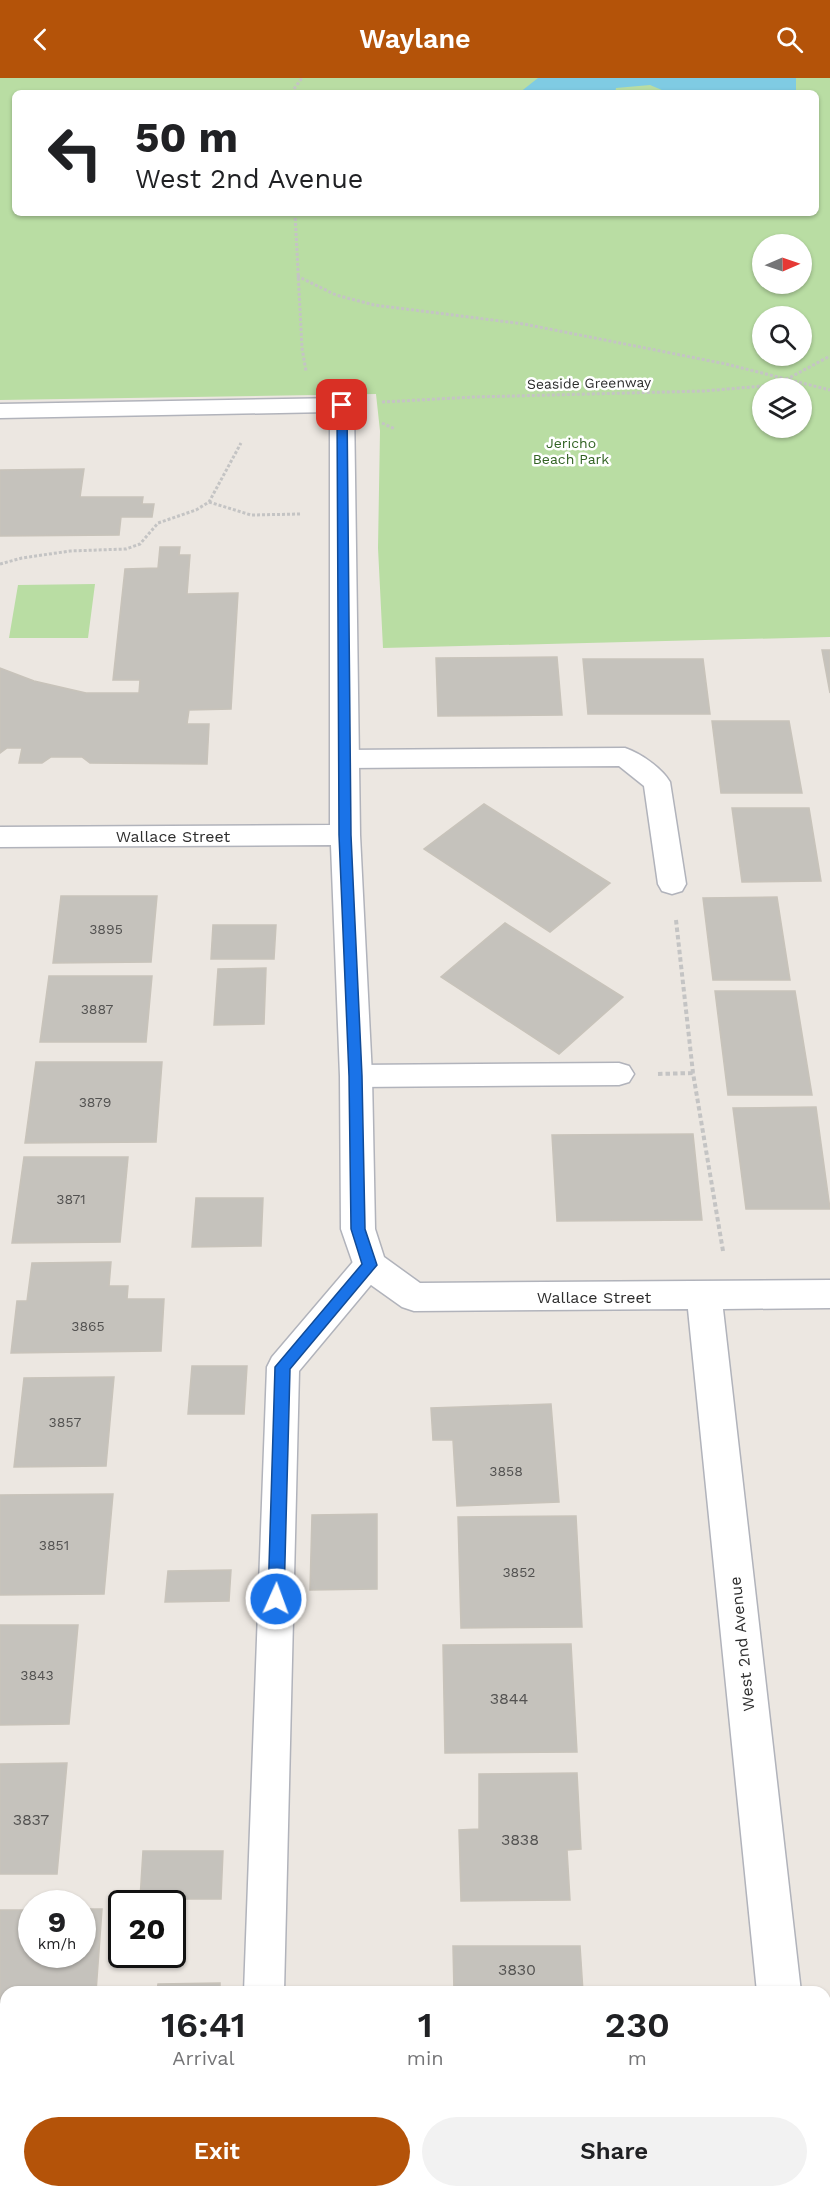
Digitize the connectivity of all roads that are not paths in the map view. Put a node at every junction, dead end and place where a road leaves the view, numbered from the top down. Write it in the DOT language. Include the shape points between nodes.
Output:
graph roads {
  1 [pos="0,411"];
  2 [pos="345,759"];
  3 [pos="345,835"];
  4 [pos="0,837"];
  5 [pos="672,884"];
  6 [pos="619,1074"];
  7 [pos="356,1076"];
  8 [pos="369,1265"];
  9 [pos="830,1294"];
  10 [pos="704,1296"];
  11 [pos="264,1986"];
  12 [pos="778,1986"];
  1 -- 2 [label="street" via="342,405"];
  2 -- 3 [label="street"];
  2 -- 5 [label="lane" via="625,757 657,782"];
  3 -- 4 [label="street, Wallace Street"];
  3 -- 7 [label="street"];
  6 -- 7 [label="lane"];
  7 -- 8 [label="street" via="358,1229"];
  8 -- 10 [label="street, Wallace Street" via="414,1297"];
  8 -- 11 [label="lane" via="283,1367"];
  9 -- 10 [label="street, Wallace Street"];
  10 -- 12 [label="street, West 2nd Avenue"];
}
